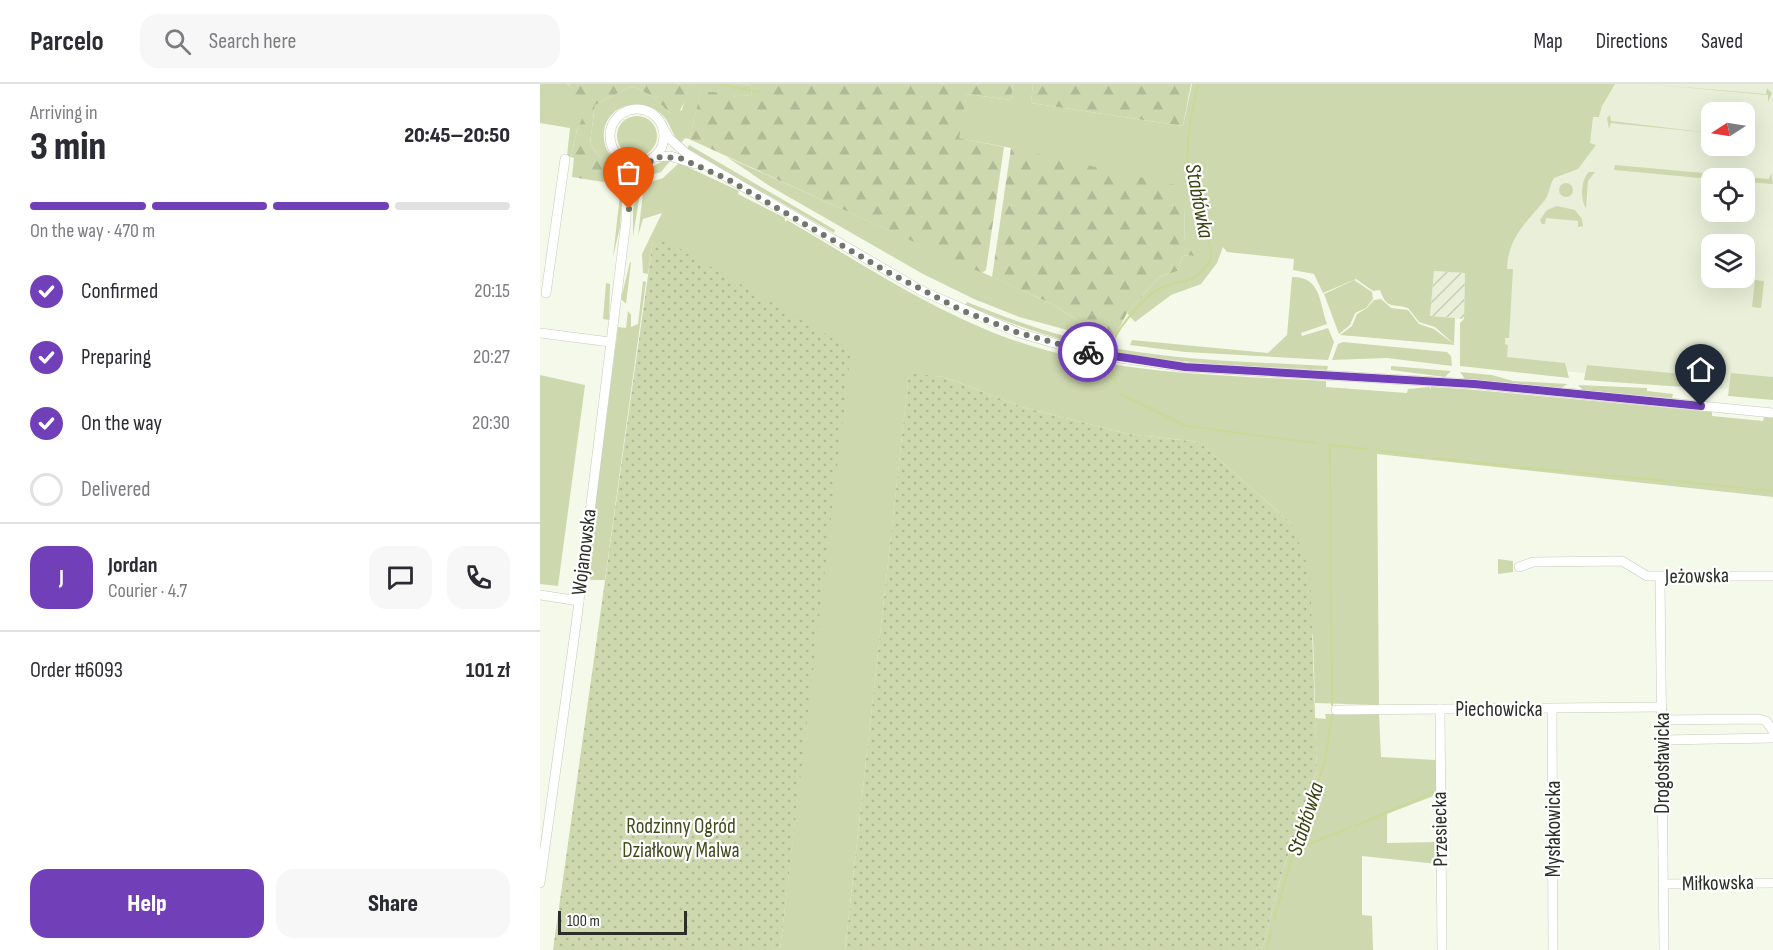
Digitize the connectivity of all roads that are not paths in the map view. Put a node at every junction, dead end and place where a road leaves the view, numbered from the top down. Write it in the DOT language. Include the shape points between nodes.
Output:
graph roads {
  1 [pos="662,126"];
  2 [pos="617,154"];
  3 [pos="565,159"];
  4 [pos="651,159"];
  5 [pos="727,179"];
  6 [pos="626,221"];
  7 [pos="540,264"];
  8 [pos="550,266"];
  9 [pos="546,293"];
  10 [pos="540,333"];
  11 [pos="610,342"];
  12 [pos="1773,412"];
  13 [pos="1519,567"];
  14 [pos="1773,576"];
  15 [pos="1660,577"];
  16 [pos="540,595"];
  17 [pos="579,601"];
  18 [pos="1662,707"];
  19 [pos="1440,709"];
  20 [pos="1552,709"];
  21 [pos="1336,710"];
  22 [pos="1662,720"];
  23 [pos="1773,731"];
  24 [pos="1773,738"];
  25 [pos="1662,740"];
  26 [pos="540,883"];
  27 [pos="1773,883"];
  28 [pos="1663,884"];
  29 [pos="1442,950"];
  30 [pos="1553,950"];
  31 [pos="1664,950"];
  1 -- 2 [label="street" via="657,118 641,110 623,113 612,128 612,146"];
  1 -- 4 [label="street" via="663,143"];
  1 -- 5 [label="street" via="679,148"];
  2 -- 4 [label="street" via="631,163"];
  2 -- 6 [label="street, Wojanowska" via="627,172"];
  3 -- 8 [label="street"];
  4 -- 5 [label="street" via="680,158"];
  4 -- 6 [label="street, Wojanowska" via="638,174"];
  5 -- 12 [label="street" via="951,305 1019,333 1080,350 1185,367 1474,384"];
  6 -- 11 [label="street, Wojanowska"];
  7 -- 8 [label="street"];
  8 -- 9 [label="street"];
  10 -- 11 [label="street"];
  11 -- 17 [label="street, Wojanowska"];
  13 -- 15 [label="street, Jeżowska" via="1533,562 1622,561 1647,576"];
  14 -- 15 [label="street, Jeżowska"];
  15 -- 18 [label="street, Drogosławicka"];
  16 -- 17 [label="street"];
  17 -- 26 [label="street, Wojanowska"];
  18 -- 20 [label="street, Piechowicka"];
  18 -- 22 [label="street, Drogosławicka"];
  19 -- 20 [label="street, Piechowicka"];
  19 -- 21 [label="street, Piechowicka"];
  19 -- 29 [label="street, Przesiecka"];
  20 -- 30 [label="street, Mysłakowicka"];
  22 -- 23 [label="street" via="1759,719 1766,721"];
  22 -- 25 [label="street, Drogosławicka"];
  24 -- 25 [label="street"];
  25 -- 28 [label="street, Drogosławicka"];
  27 -- 28 [label="street, Miłkowska"];
  28 -- 31 [label="street, Drogosławicka"];
}
